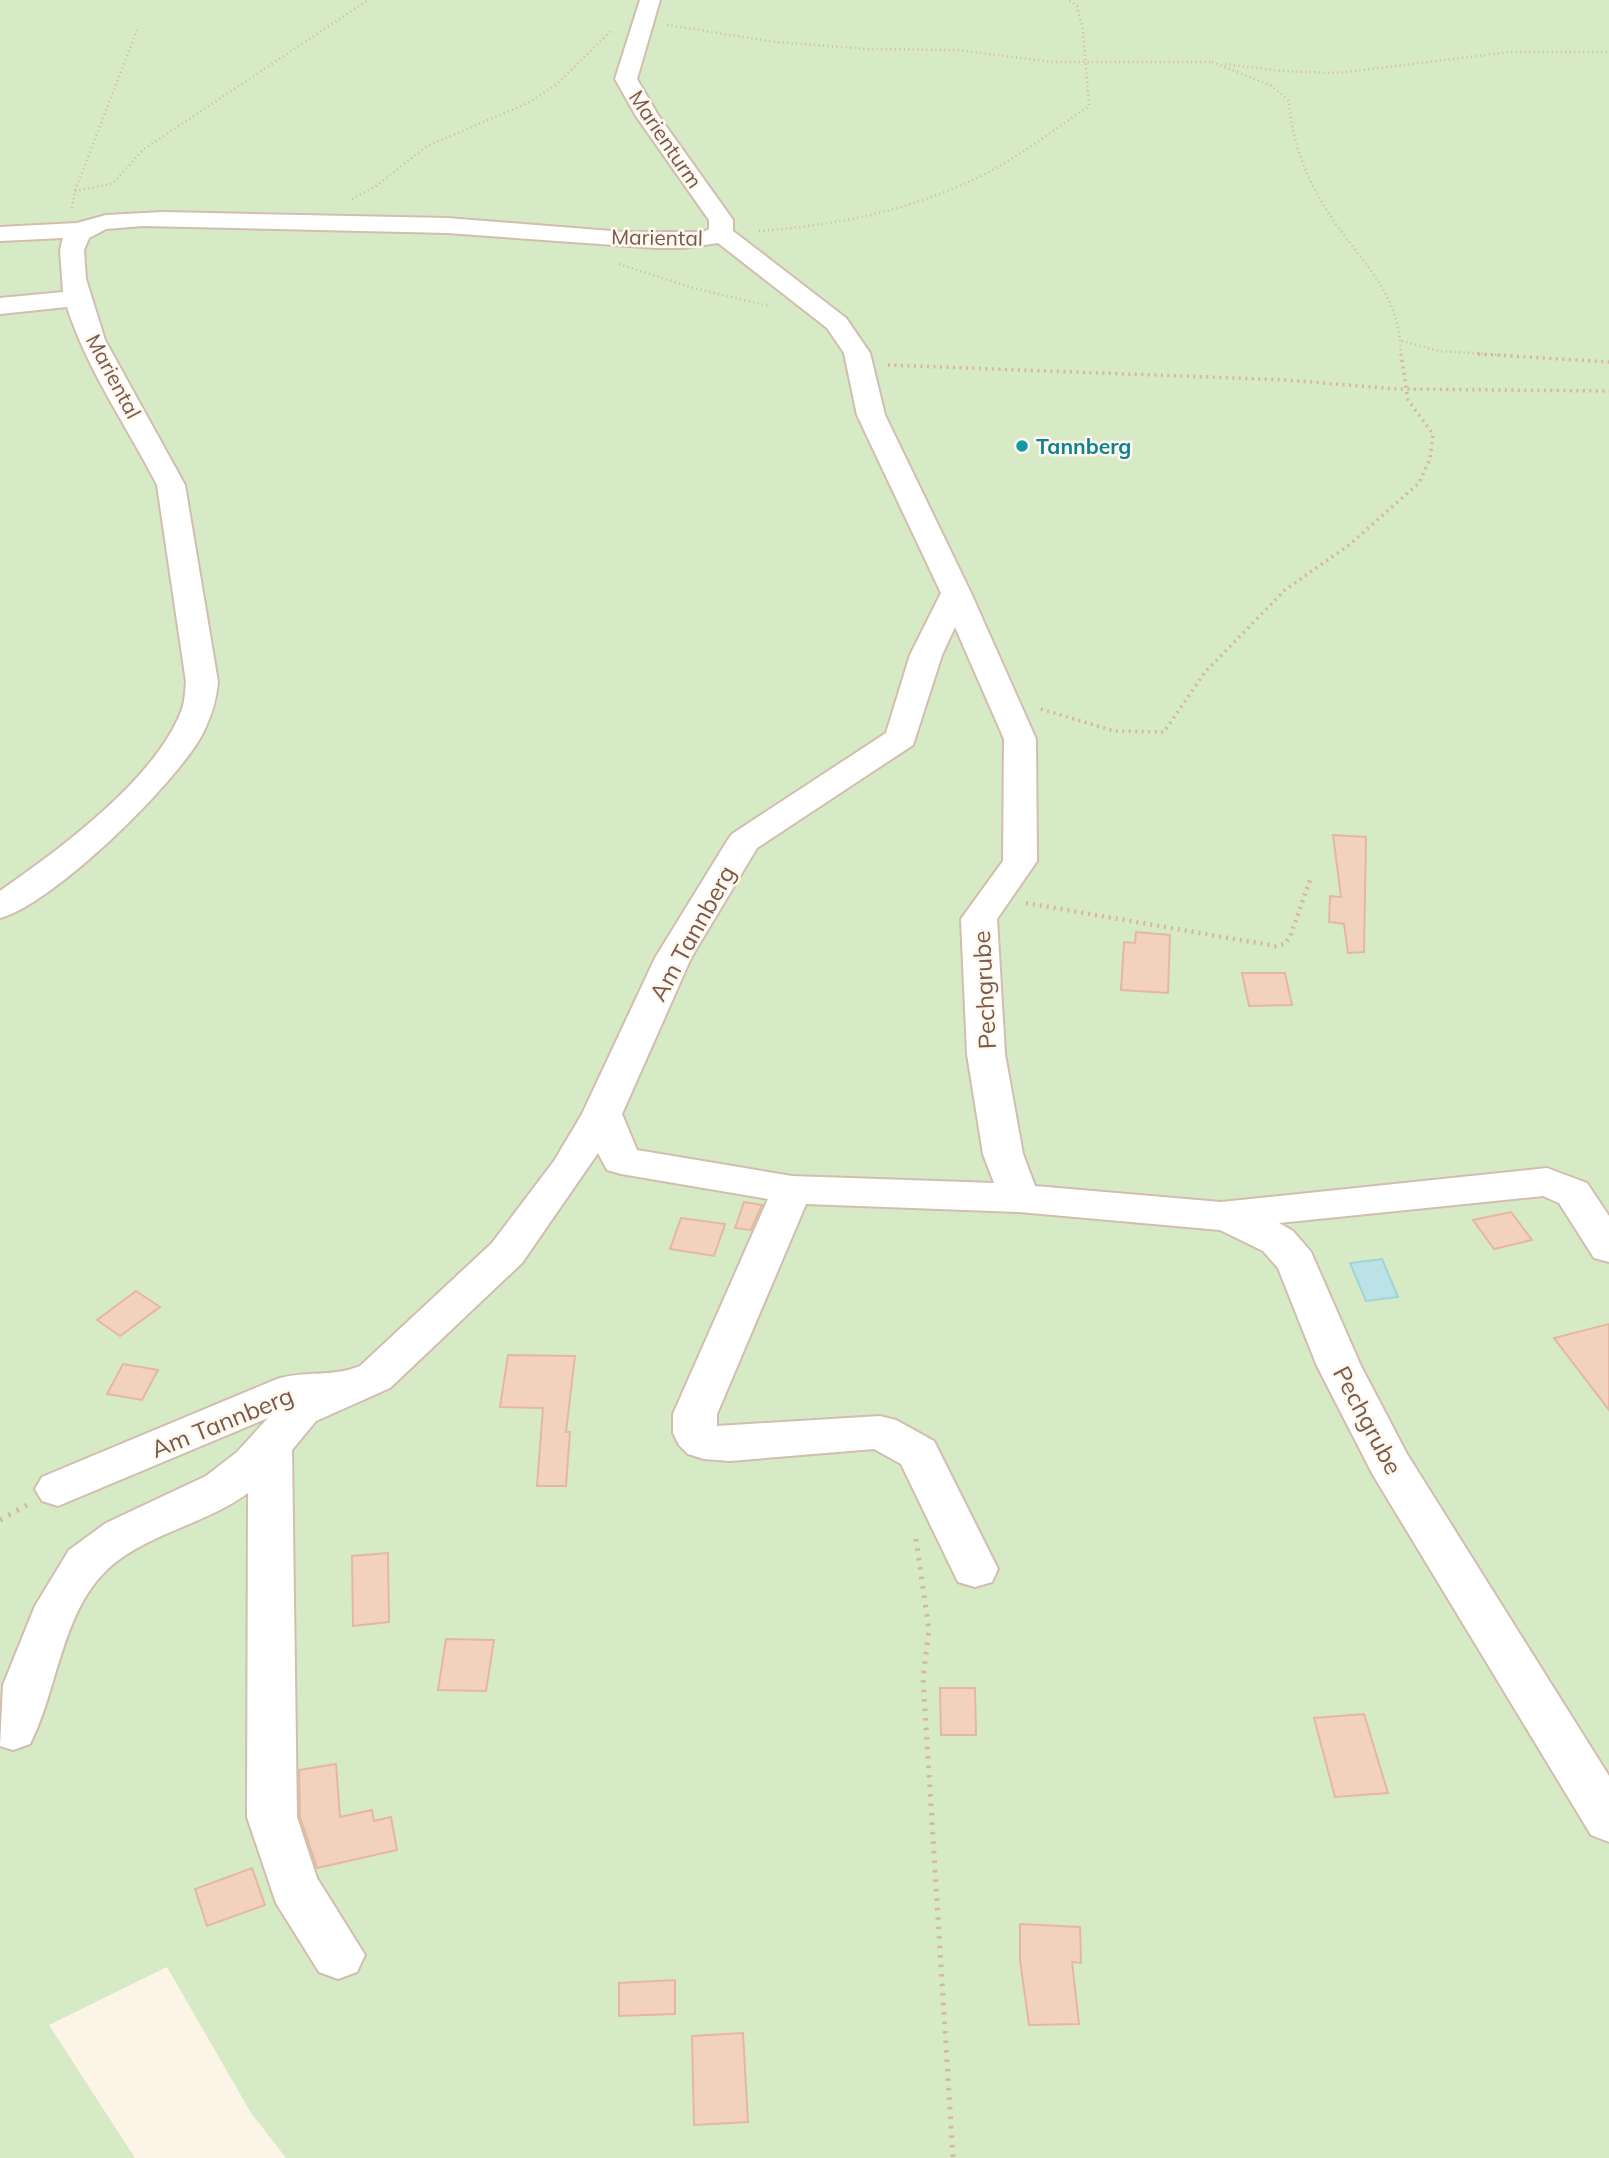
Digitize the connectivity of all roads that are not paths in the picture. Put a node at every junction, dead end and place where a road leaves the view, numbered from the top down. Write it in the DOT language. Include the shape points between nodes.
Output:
graph roads {
  1 [pos="647,8"];
  2 [pos="87,228"];
  3 [pos="721,233"];
  4 [pos="0,234"];
  5 [pos="79,298"];
  6 [pos="0,306"];
  7 [pos="956,593"];
  8 [pos="0,907"];
  9 [pos="602,1114"];
  10 [pos="792,1190"];
  11 [pos="1019,1198"];
  12 [pos="1221,1216"];
  13 [pos="1609,1248"];
  14 [pos="343,1390"];
  15 [pos="270,1446"];
  16 [pos="58,1489"];
  17 [pos="975,1569"];
  18 [pos="13,1730"];
  19 [pos="1609,1820"];
  20 [pos="338,1955"];
  1 -- 3 [label="street, Marienturm" via="626,79 721,220"];
  2 -- 3 [label="street, Mariental" via="152,220 429,223 644,240 701,240"];
  2 -- 4 [label="street"];
  2 -- 5 [label="street, Mariental" via="75,237 71,251"];
  3 -- 7 [label="street" via="837,323 857,353 871,415"];
  5 -- 6 [label="street"];
  5 -- 8 [label="street, Mariental" via="93,345 171,485 202,681 200,706 189,730 138,794 67,859"];
  7 -- 9 [label="street, Am Tannberg" via="926,655 901,738 744,841 673,958"];
  7 -- 11 [label="street, Pechgrube" via="1020,739 1020,861 979,919 986,1054 1003,1154"];
  9 -- 10 [label="street, Pechgrube" via="621,1161"];
  9 -- 14 [label="street, Am Tannberg" via="568,1170 507,1253 384,1370"];
  10 -- 11 [label="street, Pechgrube"];
  10 -- 17 [label="street" via="695,1414 695,1433 704,1442 730,1444 880,1432 918,1453"];
  11 -- 12 [label="street, Pechgrube"];
  12 -- 13 [label="street" via="1547,1182 1573,1193"];
  12 -- 19 [label="street, Pechgrube" via="1248,1224 1278,1241 1296,1262 1339,1366 1389,1463"];
  14 -- 15 [label="street" via="300,1410"];
  14 -- 16 [label="street, Am Tannberg" via="292,1390"];
  15 -- 18 [label="street" via="247,1471 191,1505 152,1519 99,1549 61,1601"];
  15 -- 20 [label="street" via="272,1817 294,1887"];
}
